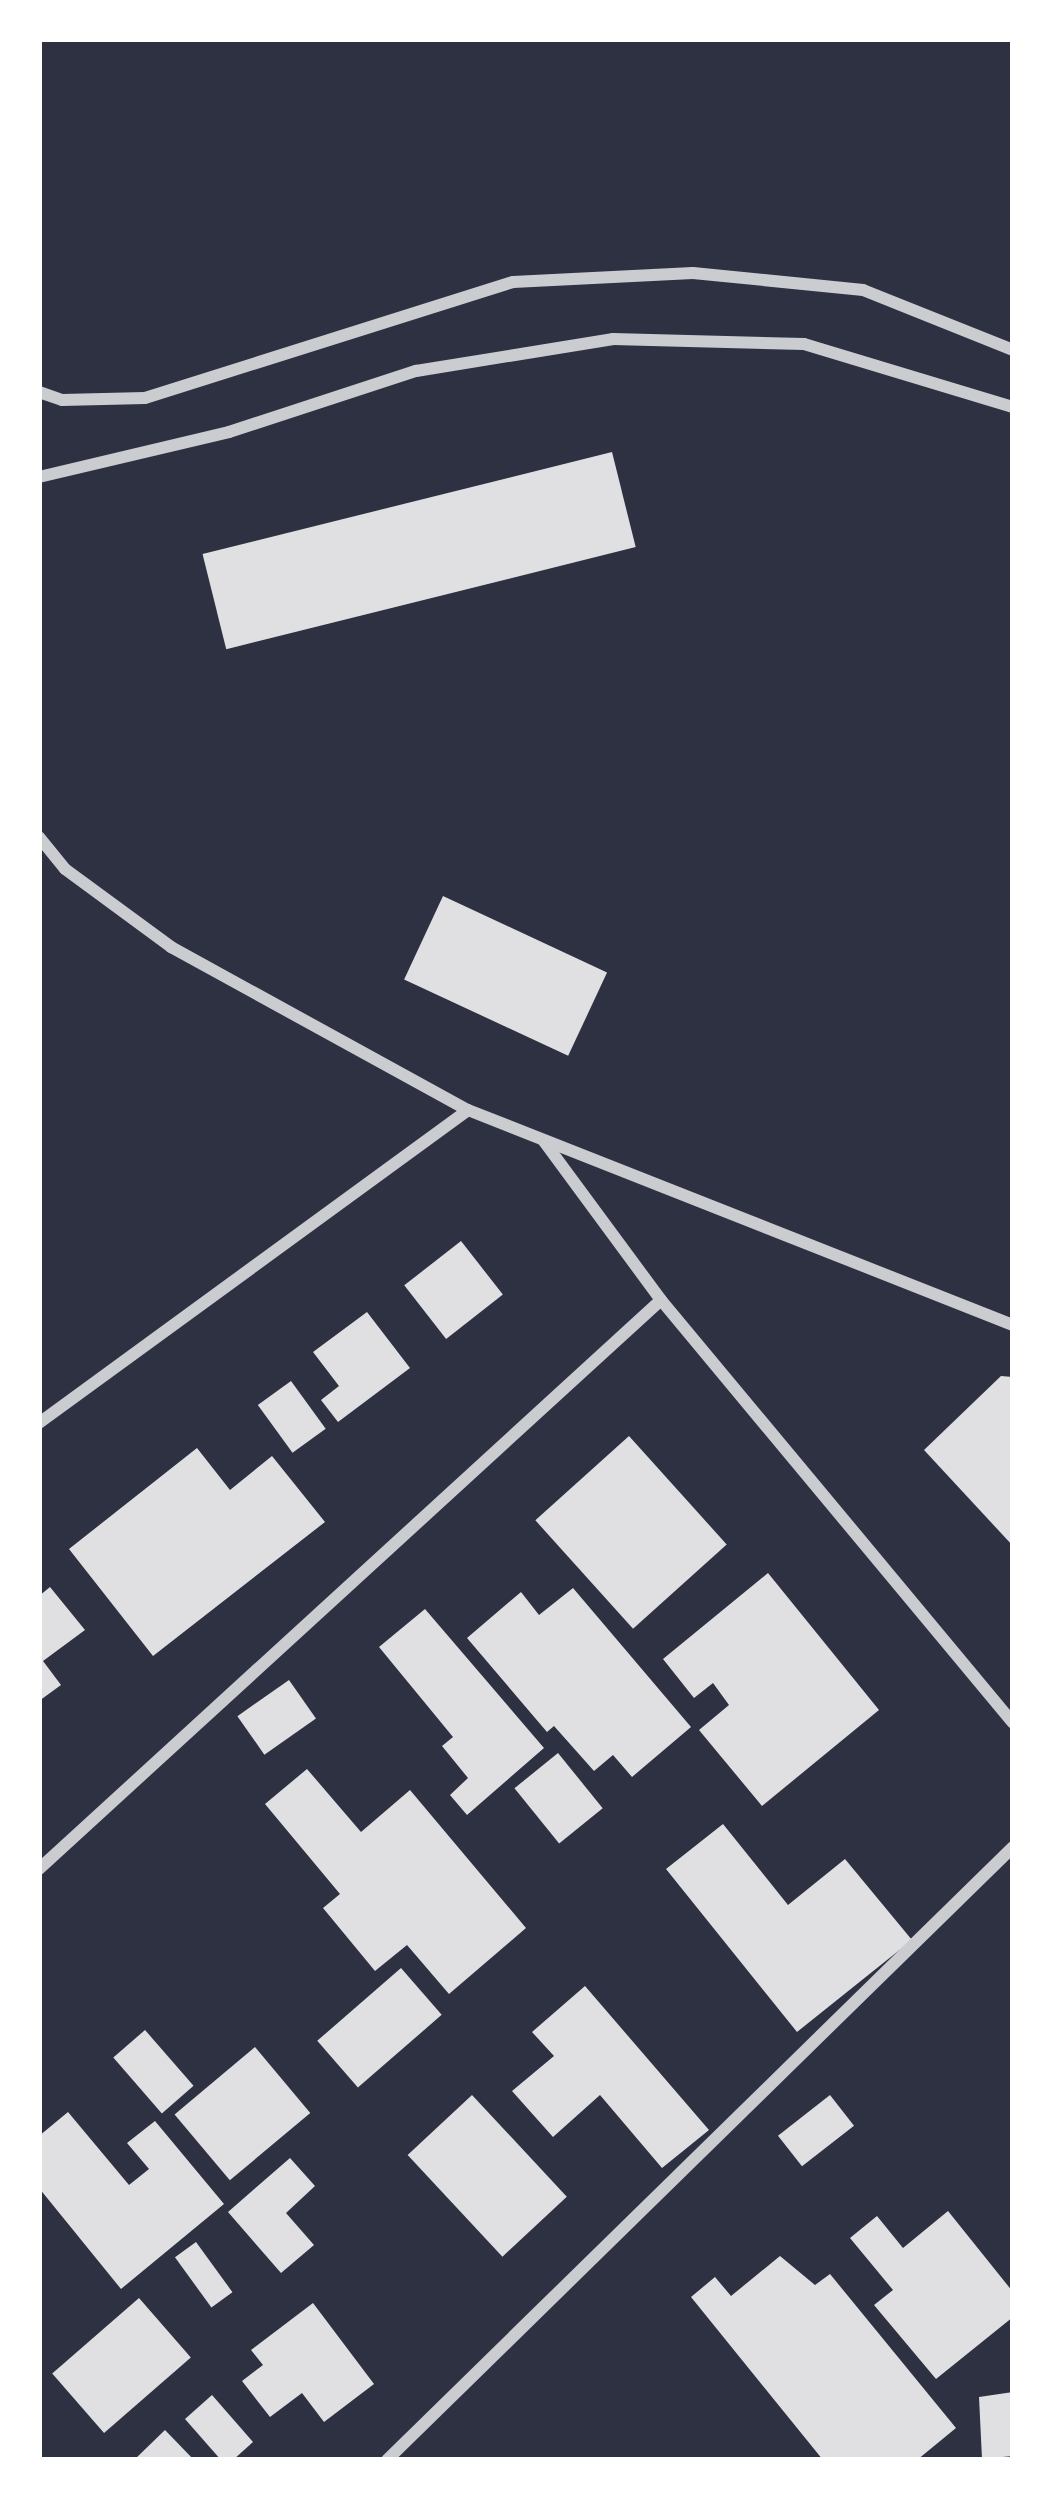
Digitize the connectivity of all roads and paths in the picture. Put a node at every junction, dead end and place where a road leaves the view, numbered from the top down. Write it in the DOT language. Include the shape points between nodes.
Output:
graph roads {
  1 [pos="1013,350"];
  2 [pos="39,392"];
  3 [pos="1013,407"];
  4 [pos="39,478"];
  5 [pos="39,837"];
  6 [pos="468,1109"];
  7 [pos="540,1136"];
  8 [pos="661,1300"];
  9 [pos="1013,1325"];
  10 [pos="39,1423"];
  11 [pos="1013,1723"];
  12 [pos="1013,1847"];
  13 [pos="39,1869"];
  14 [pos="387,2460"];
  1 -- 2 [label="street" via="863,290 693,273 512,283 145,398 62,400"];
  3 -- 4 [label="street" via="804,344 613,338 416,371 229,432"];
  5 -- 6 [label="street" via="65,869 171,947"];
  6 -- 7 [label="street"];
  6 -- 10 [label="street"];
  7 -- 8 [label="street"];
  7 -- 9 [label="street"];
  8 -- 11 [label="street"];
  8 -- 13 [label="street"];
  12 -- 14 [label="street"];
}
